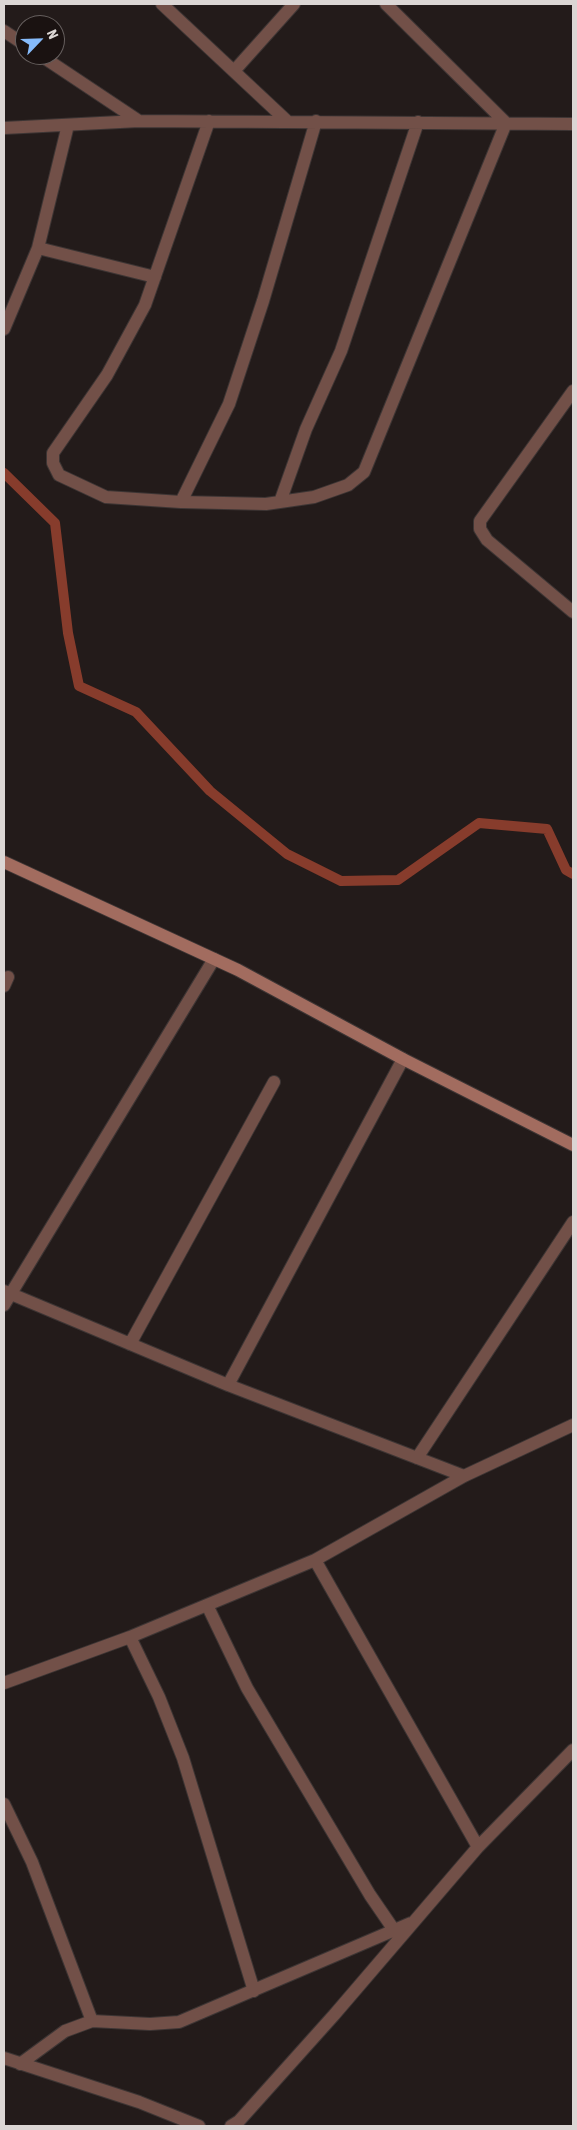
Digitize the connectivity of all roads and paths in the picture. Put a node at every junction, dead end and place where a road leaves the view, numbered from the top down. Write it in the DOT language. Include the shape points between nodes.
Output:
graph roads {
  1 [pos="162,4"];
  2 [pos="294,4"];
  3 [pos="386,4"];
  4 [pos="4,31"];
  5 [pos="15,38"];
  6 [pos="55,65"];
  7 [pos="234,71"];
  8 [pos="139,121"];
  9 [pos="209,121"];
  10 [pos="287,121"];
  11 [pos="316,122"];
  12 [pos="418,122"];
  13 [pos="506,123"];
  14 [pos="573,124"];
  15 [pos="68,125"];
  16 [pos="4,128"];
  17 [pos="38,248"];
  18 [pos="155,277"];
  19 [pos="4,329"];
  20 [pos="573,391"];
  21 [pos="181,502"];
  22 [pos="280,502"];
  23 [pos="573,612"];
  24 [pos="4,862"];
  25 [pos="214,959"];
  26 [pos="403,1059"];
  27 [pos="274,1082"];
  28 [pos="573,1145"];
  29 [pos="573,1222"];
  30 [pos="8,1292"];
  31 [pos="4,1305"];
  32 [pos="130,1344"];
  33 [pos="228,1385"];
  34 [pos="573,1425"];
  35 [pos="417,1458"];
  36 [pos="464,1476"];
  37 [pos="315,1560"];
  38 [pos="208,1605"];
  39 [pos="130,1637"];
  40 [pos="4,1683"];
  41 [pos="573,1750"];
  42 [pos="4,1804"];
  43 [pos="478,1847"];
  44 [pos="414,1922"];
  45 [pos="394,1930"];
  46 [pos="254,1991"];
  47 [pos="92,2021"];
  48 [pos="4,2058"];
  49 [pos="20,2064"];
  50 [pos="199,2126"];
  51 [pos="231,2126"];
  1 -- 7 [label="street"];
  2 -- 7 [label="street"];
  3 -- 13 [label="street"];
  4 -- 5 [label="street"];
  6 -- 8 [label="street"];
  7 -- 10 [label="street"];
  8 -- 9 [label="street"];
  8 -- 15 [label="street"];
  9 -- 10 [label="street"];
  9 -- 18 [label="street"];
  10 -- 11 [label="street"];
  11 -- 12 [label="street"];
  11 -- 21 [label="street" via="229,404"];
  12 -- 13 [label="street"];
  12 -- 22 [label="street" via="341,351 306,429"];
  13 -- 14 [label="street"];
  13 -- 22 [label="street" via="364,472 348,485 314,497"];
  15 -- 16 [label="street"];
  15 -- 17 [label="street"];
  17 -- 18 [label="street"];
  17 -- 19 [label="street"];
  18 -- 21 [label="street" via="145,305 107,375 53,453 53,463 59,475 106,497"];
  20 -- 23 [label="street" via="480,521 480,529 487,540"];
  21 -- 22 [label="street"];
  24 -- 25 [label="street"];
  25 -- 26 [label="street"];
  25 -- 30 [label="street"];
  26 -- 28 [label="street"];
  26 -- 33 [label="street"];
  27 -- 32 [label="street"];
  29 -- 35 [label="street"];
  30 -- 31 [label="street"];
  30 -- 32 [label="street"];
  32 -- 33 [label="street"];
  33 -- 35 [label="street"];
  34 -- 36 [label="street"];
  35 -- 36 [label="street"];
  36 -- 37 [label="street"];
  37 -- 38 [label="street"];
  37 -- 43 [label="street"];
  38 -- 39 [label="street"];
  38 -- 45 [label="street" via="247,1688"];
  39 -- 40 [label="street"];
  39 -- 46 [label="street" via="183,1758"];
  41 -- 43 [label="street"];
  42 -- 47 [label="street" via="32,1862"];
  43 -- 44 [label="street"];
  44 -- 45 [label="street"];
  44 -- 51 [label="street" via="239,2121"];
  45 -- 46 [label="street"];
  46 -- 47 [label="street" via="179,2022"];
  47 -- 49 [label="street" via="65,2030"];
  48 -- 49 [label="street"];
  49 -- 50 [label="street" via="139,2102"];
}
